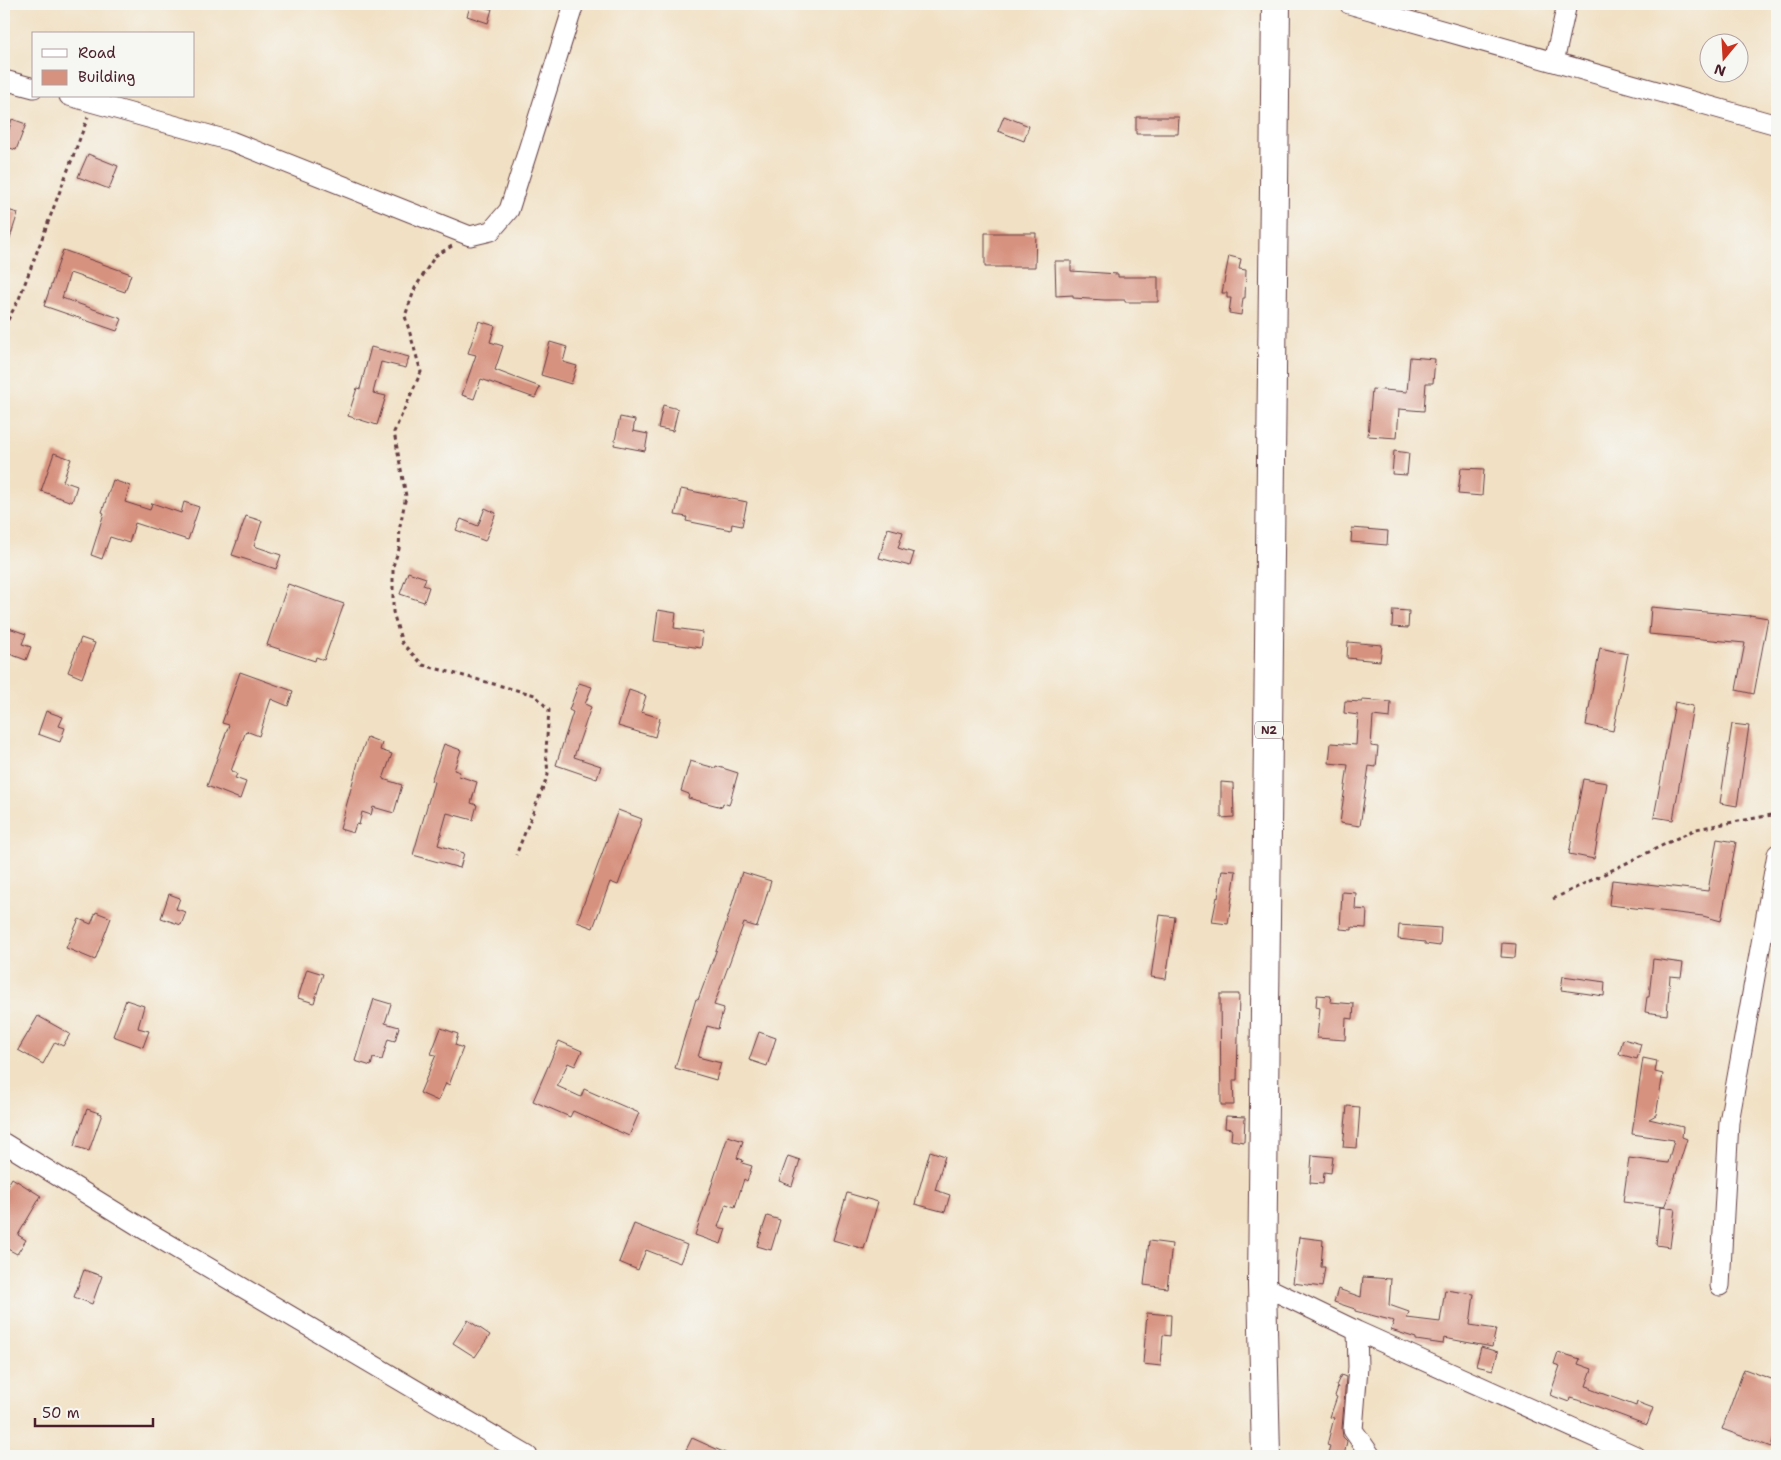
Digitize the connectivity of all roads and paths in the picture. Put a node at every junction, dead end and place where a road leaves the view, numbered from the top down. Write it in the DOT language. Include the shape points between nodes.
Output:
graph roads {
  1 [pos="574,4"];
  2 [pos="1276,4"];
  3 [pos="1349,4"];
  4 [pos="1567,4"];
  5 [pos="1554,62"];
  6 [pos="4,80"];
  7 [pos="32,87"];
  8 [pos="77,98"];
  9 [pos="94,102"];
  10 [pos="1777,125"];
  11 [pos="470,236"];
  12 [pos="4,327"];
  13 [pos="1777,814"];
  14 [pos="1777,854"];
  15 [pos="516,855"];
  16 [pos="1553,899"];
  17 [pos="4,1143"];
  18 [pos="1262,1285"];
  19 [pos="1720,1286"];
  20 [pos="1357,1331"];
  21 [pos="528,1456"];
  22 [pos="1266,1456"];
  23 [pos="1370,1456"];
  24 [pos="1636,1456"];
  1 -- 11 [label="street" via="509,210 491,231"];
  2 -- 18 [label="highway, N2"];
  3 -- 5 [label="street"];
  4 -- 5 [label="street"];
  5 -- 10 [label="street"];
  6 -- 7 [label="street"];
  8 -- 9 [label="street"];
  9 -- 11 [label="street" via="231,141"];
  9 -- 12 [label="path" via="19,299"];
  11 -- 15 [label="path" via="435,256 415,288 405,316 421,372 394,432 406,496 399,549 393,566 392,612 402,643 423,665 535,695 549,710 548,775"];
  13 -- 16 [label="path" via="1696,829"];
  14 -- 19 [label="street" via="1729,1122"];
  17 -- 21 [label="street"];
  18 -- 20 [label="street"];
  18 -- 22 [label="highway, N2"];
  20 -- 23 [label="street" via="1353,1430"];
  20 -- 24 [label="street"];
}
